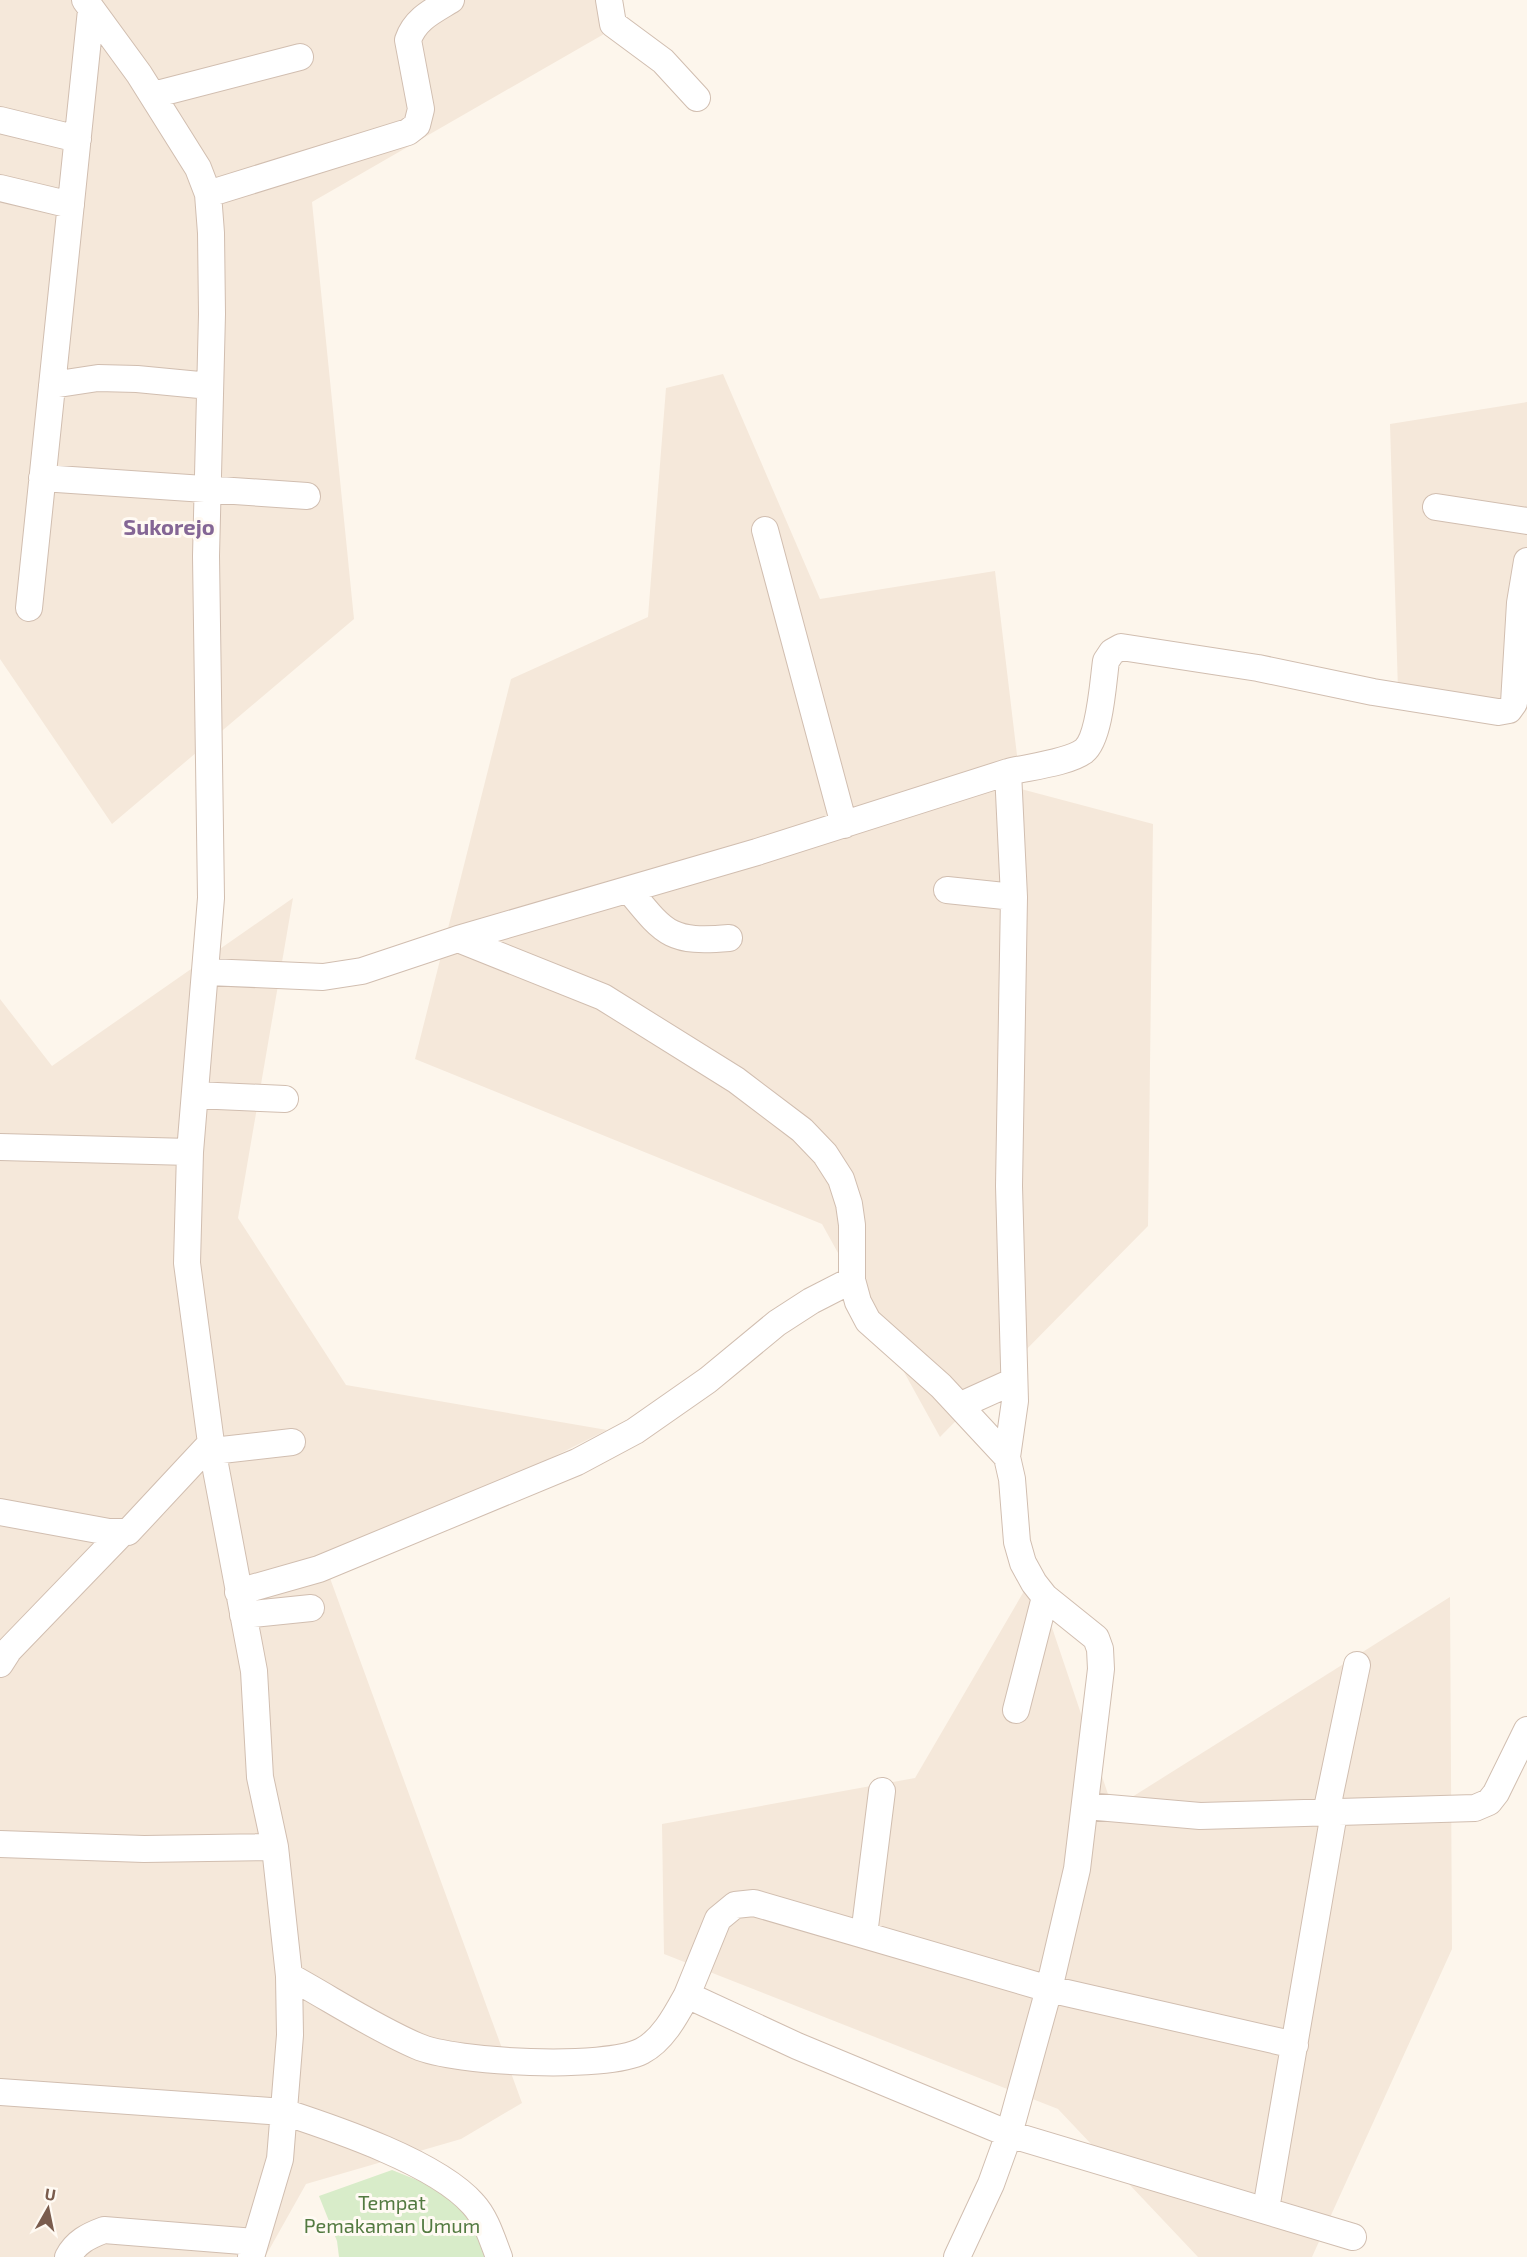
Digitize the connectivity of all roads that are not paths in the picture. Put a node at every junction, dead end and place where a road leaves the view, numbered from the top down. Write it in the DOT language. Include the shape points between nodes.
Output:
graph roads {
  1 [pos="452,0"];
  2 [pos="609,0"];
  3 [pos="88,5"];
  4 [pos="300,57"];
  5 [pos="153,95"];
  6 [pos="697,98"];
  7 [pos="0,120"];
  8 [pos="78,139"];
  9 [pos="0,188"];
  10 [pos="208,194"];
  11 [pos="71,205"];
  12 [pos="52,385"];
  13 [pos="210,386"];
  14 [pos="42,478"];
  15 [pos="208,487"];
  16 [pos="307,496"];
  17 [pos="1436,507"];
  18 [pos="1527,521"];
  19 [pos="765,530"];
  20 [pos="1527,561"];
  21 [pos="29,608"];
  22 [pos="1008,772"];
  23 [pos="844,825"];
  24 [pos="629,890"];
  25 [pos="947,890"];
  26 [pos="1014,897"];
  27 [pos="729,938"];
  28 [pos="458,939"];
  29 [pos="207,972"];
  30 [pos="195,1095"];
  31 [pos="285,1099"];
  32 [pos="0,1146"];
  33 [pos="190,1152"];
  34 [pos="852,1280"];
  35 [pos="1014,1381"];
  36 [pos="961,1405"];
  37 [pos="292,1442"];
  38 [pos="212,1447"];
  39 [pos="1007,1457"];
  40 [pos="0,1512"];
  41 [pos="122,1533"];
  42 [pos="1045,1597"];
  43 [pos="240,1603"];
  44 [pos="311,1608"];
  45 [pos="0,1664"];
  46 [pos="1357,1665"];
  47 [pos="1016,1710"];
  48 [pos="1527,1730"];
  49 [pos="882,1791"];
  50 [pos="1086,1806"];
  51 [pos="1330,1813"];
  52 [pos="0,1844"];
  53 [pos="275,1847"];
  54 [pos="864,1935"];
  55 [pos="289,1976"];
  56 [pos="1049,1989"];
  57 [pos="687,1995"];
  58 [pos="1295,2045"];
  59 [pos="0,2092"];
  60 [pos="284,2112"];
  61 [pos="1009,2134"];
  62 [pos="1266,2209"];
  63 [pos="1353,2237"];
  64 [pos="253,2249"];
  65 [pos="68,2257"];
  66 [pos="499,2257"];
  67 [pos="957,2257"];
  1 -- 10 [label="street" via="420,19 408,40 421,109 417,125 408,132"];
  2 -- 6 [label="street" via="613,24 663,61"];
  3 -- 5 [label="street"];
  3 -- 8 [label="street"];
  4 -- 5 [label="street"];
  5 -- 10 [label="street" via="198,168"];
  7 -- 8 [label="street"];
  8 -- 11 [label="street"];
  9 -- 11 [label="street"];
  10 -- 13 [label="street" via="212,271"];
  11 -- 12 [label="street"];
  12 -- 13 [label="street" via="98,378"];
  12 -- 14 [label="street"];
  13 -- 15 [label="street"];
  14 -- 15 [label="street"];
  14 -- 21 [label="street"];
  15 -- 16 [label="street"];
  15 -- 29 [label="street" via="211,887"];
  17 -- 18 [label="street"];
  19 -- 23 [label="street"];
  20 -- 22 [label="street" via="1520,603 1514,702 1509,710 1498,712 1372,692 1258,668 1121,647 1106,661 1094,737 1086,749 1074,757"];
  22 -- 23 [label="street"];
  22 -- 26 [label="street"];
  23 -- 24 [label="street"];
  24 -- 27 [label="street" via="658,926 675,936 697,940"];
  24 -- 28 [label="street"];
  25 -- 26 [label="street"];
  26 -- 35 [label="street" via="1009,1198"];
  28 -- 29 [label="street" via="342,976"];
  28 -- 34 [label="street" via="603,997 736,1080 802,1130 825,1154 841,1179 852,1225"];
  29 -- 30 [label="street"];
  30 -- 31 [label="street"];
  30 -- 33 [label="street"];
  32 -- 33 [label="street"];
  33 -- 38 [label="street" via="187,1263"];
  34 -- 36 [label="street" via="868,1322"];
  34 -- 43 [label="street" via="777,1323 708,1380 635,1431 577,1462"];
  35 -- 36 [label="street"];
  35 -- 39 [label="street"];
  36 -- 39 [label="street"];
  37 -- 38 [label="street"];
  38 -- 41 [label="street" via="133,1530"];
  38 -- 43 [label="street"];
  39 -- 42 [label="street" via="1017,1542 1023,1563"];
  40 -- 41 [label="street"];
  41 -- 45 [label="street"];
  42 -- 47 [label="street"];
  42 -- 50 [label="street" via="1096,1638 1100,1649"];
  43 -- 44 [label="street"];
  43 -- 53 [label="street" via="254,1671 260,1777"];
  46 -- 51 [label="street"];
  48 -- 51 [label="street" via="1496,1793 1489,1802 1475,1808"];
  49 -- 54 [label="street"];
  50 -- 51 [label="street" via="1200,1816"];
  50 -- 56 [label="street" via="1077,1869"];
  51 -- 58 [label="street"];
  52 -- 53 [label="street" via="144,1849"];
  53 -- 55 [label="street"];
  54 -- 56 [label="street"];
  54 -- 57 [label="street" via="754,1903 735,1905 718,1919"];
  55 -- 57 [label="street" via="418,2047 475,2057 534,2061 604,2062 645,2050 662,2034"];
  55 -- 60 [label="street" via="290,2035"];
  56 -- 58 [label="street"];
  56 -- 61 [label="street"];
  57 -- 61 [label="street" via="797,2046"];
  58 -- 62 [label="street"];
  59 -- 60 [label="street"];
  60 -- 64 [label="street" via="280,2159"];
  60 -- 66 [label="street" via="369,2142 444,2181 473,2204"];
  61 -- 62 [label="street"];
  61 -- 67 [label="street"];
  62 -- 63 [label="street"];
  64 -- 65 [label="street" via="104,2230 73,2247"];
}
